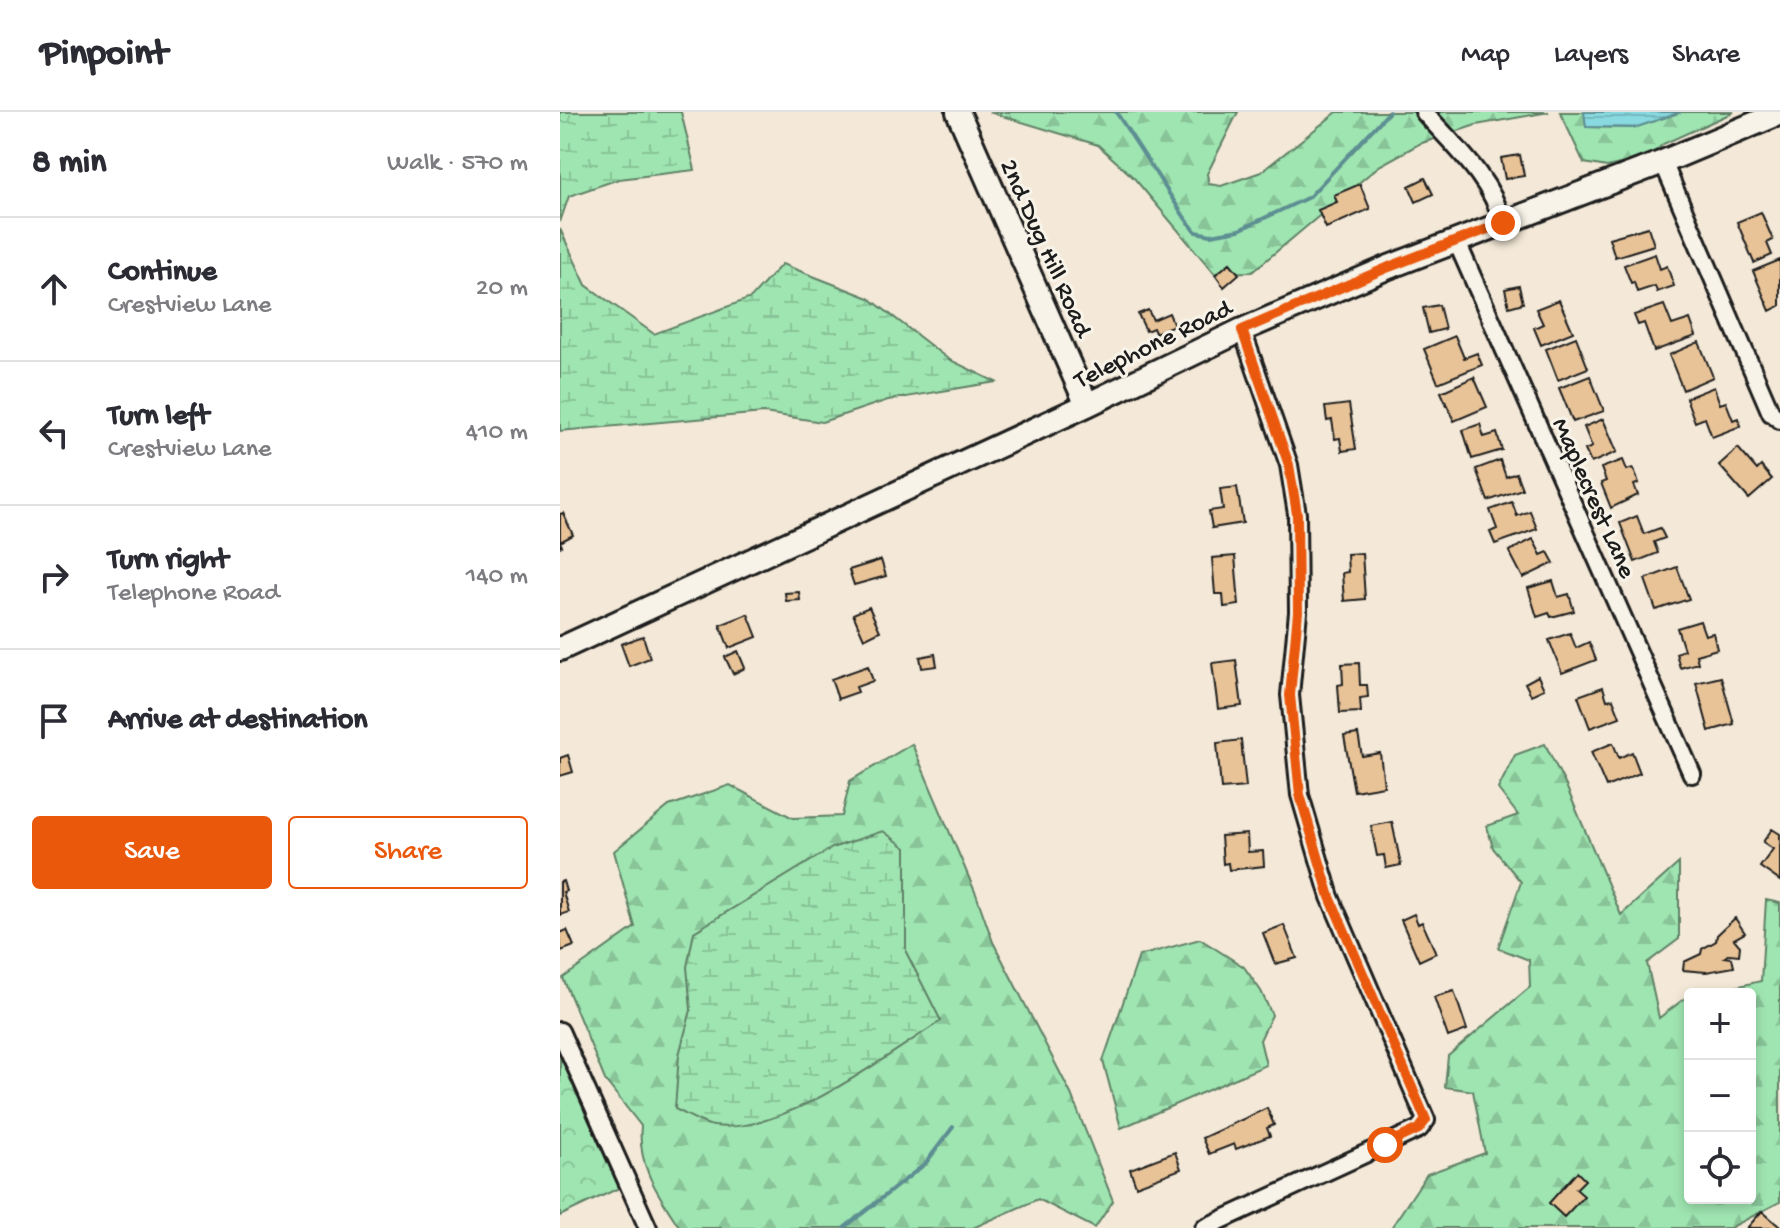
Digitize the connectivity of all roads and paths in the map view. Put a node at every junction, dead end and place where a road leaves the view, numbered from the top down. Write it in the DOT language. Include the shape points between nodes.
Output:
graph roads {
  1 [pos="958,112"];
  2 [pos="1424,112"];
  3 [pos="1780,113"];
  4 [pos="1663,162"];
  5 [pos="1503,223"];
  6 [pos="1456,240"];
  7 [pos="1242,330"];
  8 [pos="1087,405"];
  9 [pos="1780,420"];
  10 [pos="560,649"];
  11 [pos="1692,774"];
  12 [pos="560,1031"];
  13 [pos="648,1228"];
  14 [pos="1204,1228"];
  1 -- 8 [label="street, 2nd Dug Hill Road"];
  2 -- 5 [label="street" via="1486,183"];
  3 -- 4 [label="street, Telephone Road"];
  4 -- 5 [label="street, Telephone Road"];
  4 -- 9 [label="street" via="1771,413"];
  5 -- 6 [label="street, Telephone Road"];
  6 -- 7 [label="street, Telephone Road"];
  6 -- 11 [label="street, Maplecrest Lane"];
  7 -- 8 [label="street, Telephone Road"];
  7 -- 14 [label="street" via="1289,465 1297,514 1298,612 1290,695 1300,795 1330,897 1426,1120 1419,1129"];
  8 -- 10 [label="street, Telephone Road"];
  12 -- 13 [label="street"];
}
